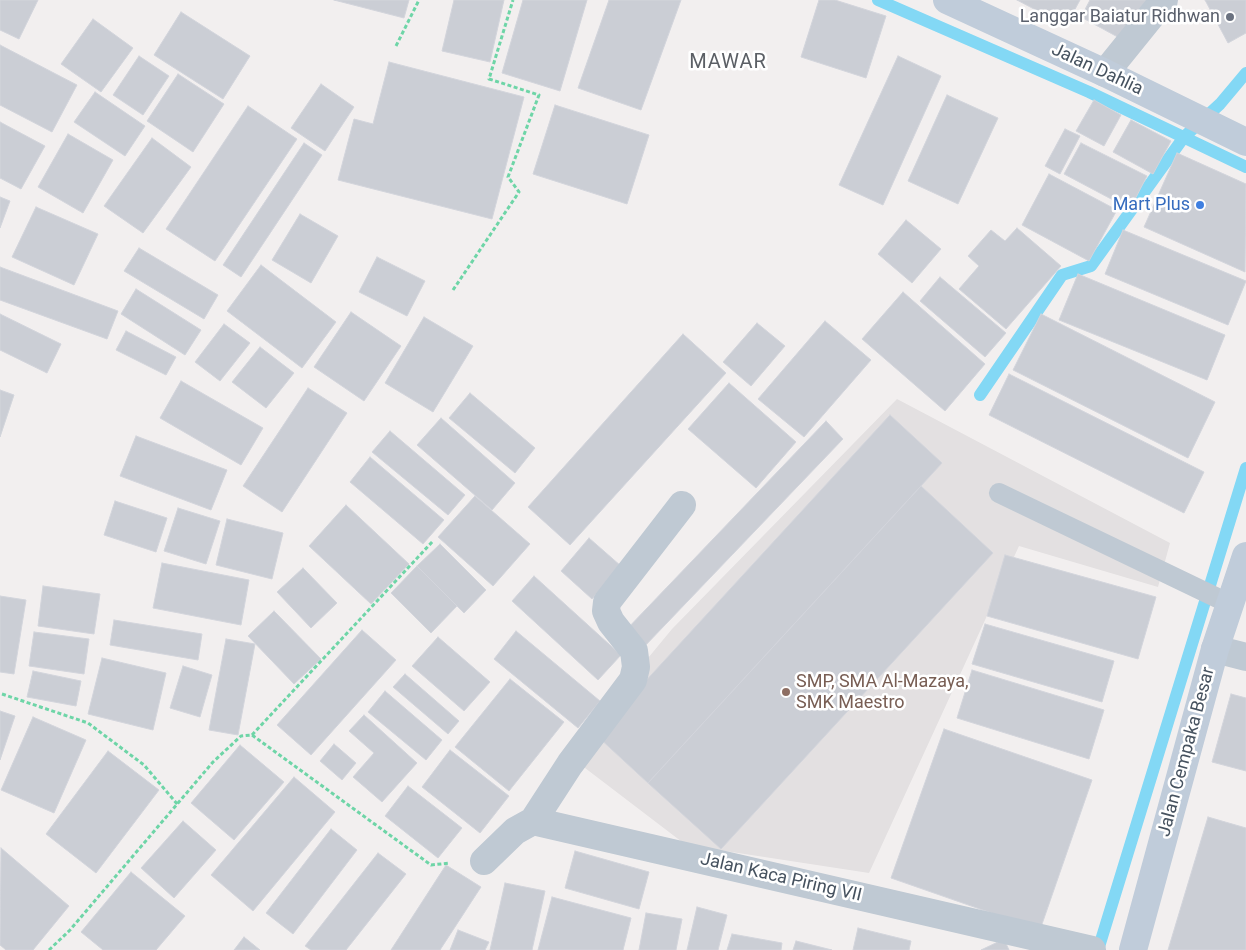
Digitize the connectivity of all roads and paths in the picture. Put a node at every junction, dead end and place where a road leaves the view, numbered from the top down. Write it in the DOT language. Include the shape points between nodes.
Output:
graph roads {
  1 [pos="419,0"];
  2 [pos="512,0"];
  3 [pos="1164,0"];
  4 [pos="956,2"];
  5 [pos="396,46"];
  6 [pos="1105,73"];
  7 [pos="1246,142"];
  8 [pos="453,290"];
  9 [pos="999,493"];
  10 [pos="682,504"];
  11 [pos="433,541"];
  12 [pos="1246,556"];
  13 [pos="1230,604"];
  14 [pos="1215,649"];
  15 [pos="1246,657"];
  16 [pos="2,694"];
  17 [pos="252,735"];
  18 [pos="178,805"];
  19 [pos="533,821"];
  20 [pos="484,861"];
  21 [pos="49,950"];
  22 [pos="1092,950"];
  23 [pos="1133,950"];
  1 -- 5 [label="path"];
  2 -- 8 [label="path" via="489,79 539,95 508,177 519,192"];
  3 -- 6 [label="street"];
  4 -- 6 [label="street, Jalan Dahlia"];
  6 -- 7 [label="street, Jalan Dahlia"];
  9 -- 13 [label="lane"];
  10 -- 19 [label="street" via="607,602 610,622 634,652 636,667 633,680 570,764"];
  11 -- 17 [label="path"];
  12 -- 13 [label="street, Jalan Cempaka Besar"];
  13 -- 14 [label="street, Jalan Cempaka Besar"];
  14 -- 15 [label="street"];
  14 -- 23 [label="street, Jalan Cempaka Besar"];
  16 -- 18 [label="path" via="88,723 144,765"];
  17 -- 18 [label="path" via="241,736 213,762"];
  17 -- 20 [label="path" via="431,865"];
  18 -- 21 [label="path"];
  19 -- 20 [label="street" via="515,831"];
  19 -- 22 [label="street, Jalan Kaca Piring VII"];
}
